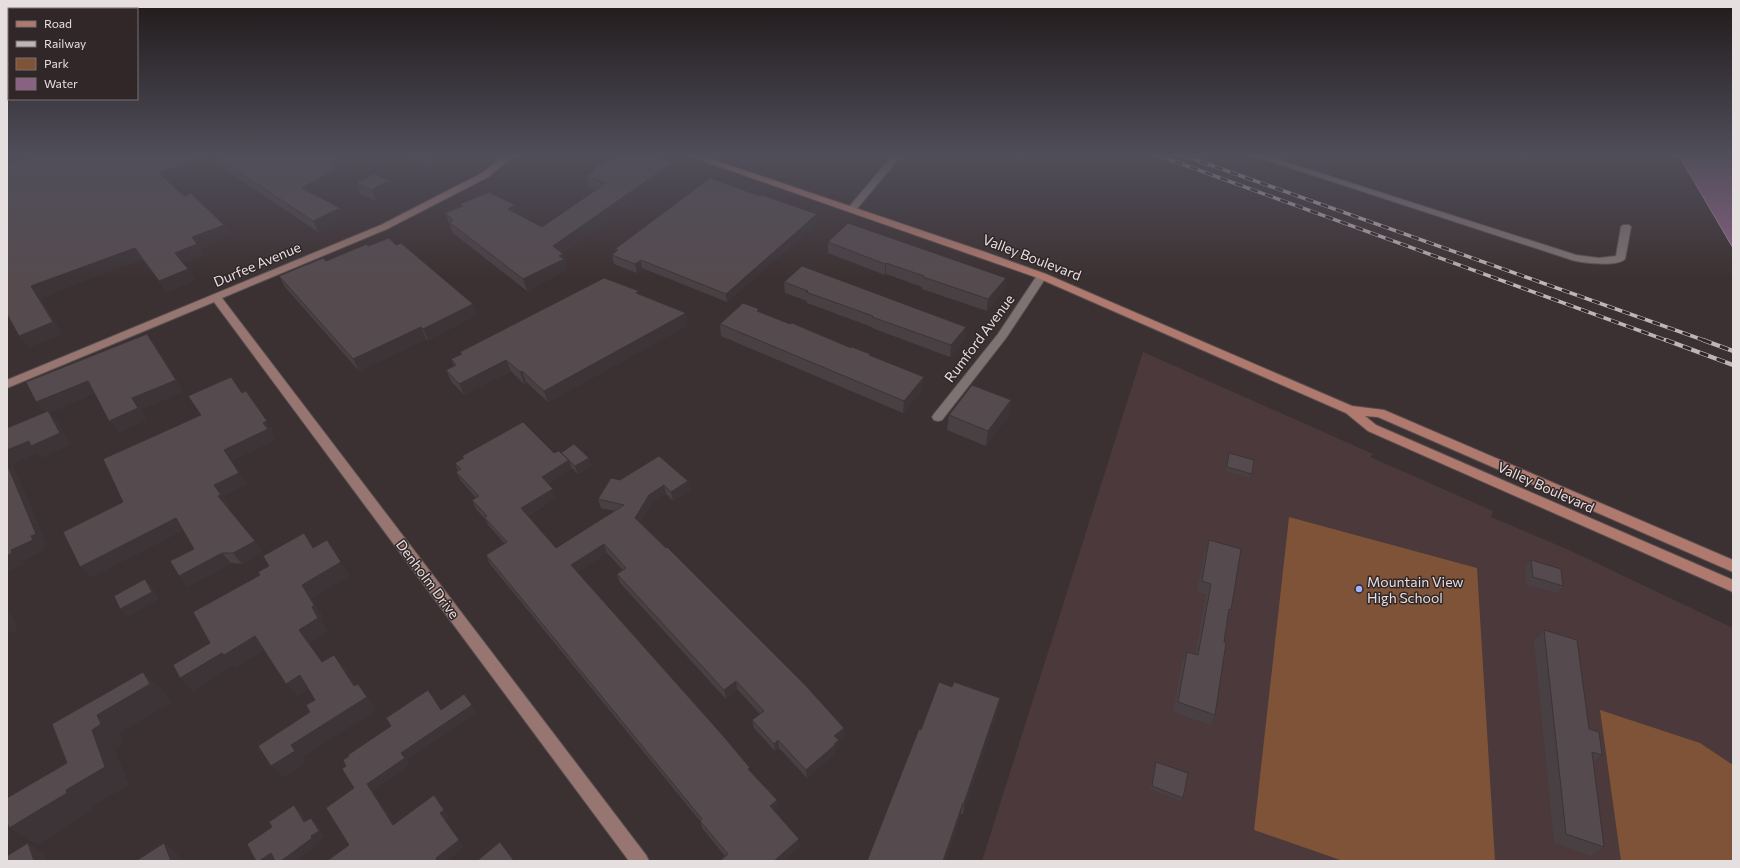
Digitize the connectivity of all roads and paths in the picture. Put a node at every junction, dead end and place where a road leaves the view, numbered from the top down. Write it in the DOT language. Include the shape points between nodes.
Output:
graph roads {
  1 [pos="443,197"];
  2 [pos="812,197"];
  3 [pos="863,197"];
  4 [pos="1384,197"];
  5 [pos="852,210"];
  6 [pos="1626,227"];
  7 [pos="1042,276"];
  8 [pos="216,297"];
  9 [pos="7,384"];
  10 [pos="1350,410"];
  11 [pos="938,417"];
  12 [pos="1733,566"];
  13 [pos="1733,586"];
  14 [pos="640,861"];
  1 -- 8 [label="street, Durfee Avenue" via="384,227"];
  2 -- 5 [label="main road, Valley Boulevard"];
  3 -- 5 [label="street"];
  4 -- 6 [label="street" via="1575,258 1599,261 1620,259"];
  5 -- 7 [label="main road, Valley Boulevard"];
  7 -- 10 [label="main road, Valley Boulevard"];
  7 -- 11 [label="street, Rumford Avenue" via="1002,336"];
  8 -- 9 [label="street, Durfee Avenue"];
  8 -- 14 [label="street, Denholm Drive"];
  10 -- 12 [label="main road, Valley Boulevard" via="1380,413"];
  10 -- 13 [label="main road, Valley Boulevard" via="1372,428"];
}
